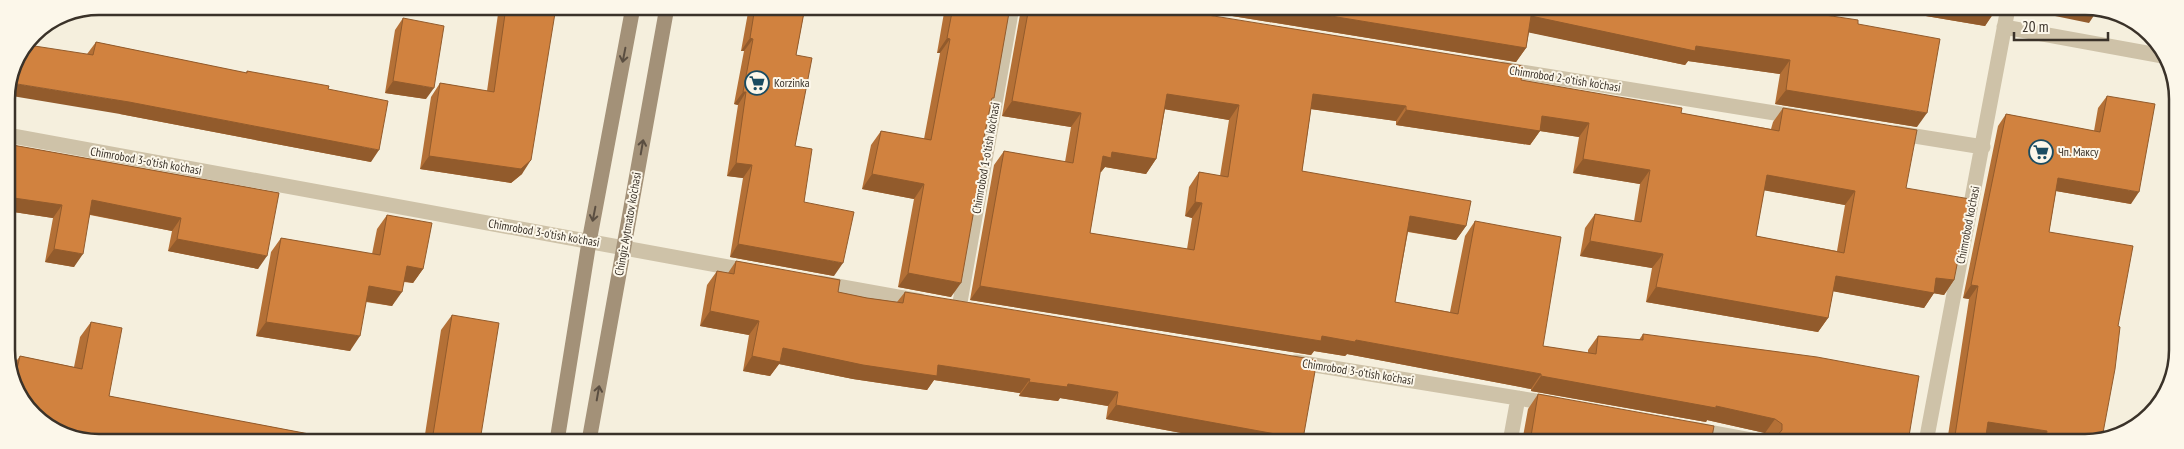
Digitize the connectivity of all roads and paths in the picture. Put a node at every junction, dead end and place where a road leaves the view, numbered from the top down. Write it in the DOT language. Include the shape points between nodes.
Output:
graph roads {
  1 [pos="632,15"];
  2 [pos="666,15"];
  3 [pos="1011,15"];
  4 [pos="2007,15"];
  5 [pos="2004,27"];
  6 [pos="2157,55"];
  7 [pos="1491,68"];
  8 [pos="1816,120"];
  9 [pos="1884,131"];
  10 [pos="15,136"];
  11 [pos="1983,147"];
  12 [pos="589,242"];
  13 [pos="624,248"];
  14 [pos="768,274"];
  15 [pos="806,280"];
  16 [pos="1283,360"];
  17 [pos="1518,398"];
  18 [pos="1567,407"];
  19 [pos="1675,426"];
  20 [pos="558,434"];
  21 [pos="590,434"];
  22 [pos="1511,434"];
  23 [pos="1719,434"];
  24 [pos="1928,434"];
  1 -- 12 [label="main road, one-way"];
  13 -- 2 [label="main road, Chingiz Aytmatov ko'chasi, one-way"];
  3 -- 15 [label="street, Chimrobod 1-o'tish ko'chasi" via="964,309"];
  4 -- 5 [label="street, Chimrobod ko'chasi"];
  5 -- 6 [label="street"];
  5 -- 11 [label="street, Chimrobod ko'chasi"];
  7 -- 8 [label="street, Chimrobod 2-o'tish ko'chasi"];
  9 -- 11 [label="street"];
  10 -- 12 [label="street, Chimrobod 3-o'tish ko'chasi"];
  11 -- 24 [label="street, Chimrobod ko'chasi"];
  12 -- 13 [label="street, Chimrobod 3-o'tish ko'chasi"];
  12 -- 20 [label="main road"];
  13 -- 14 [label="street, Chimrobod 3-o'tish ko'chasi"];
  21 -- 13 [label="main road, Chingiz Aytmatov ko'chasi, one-way"];
  16 -- 17 [label="street, Chimrobod 3-o'tish ko'chasi"];
  17 -- 18 [label="street, Chimrobod 3-o'tish ko'chasi"];
  17 -- 22 [label="street"];
  19 -- 23 [label="street"];
}
